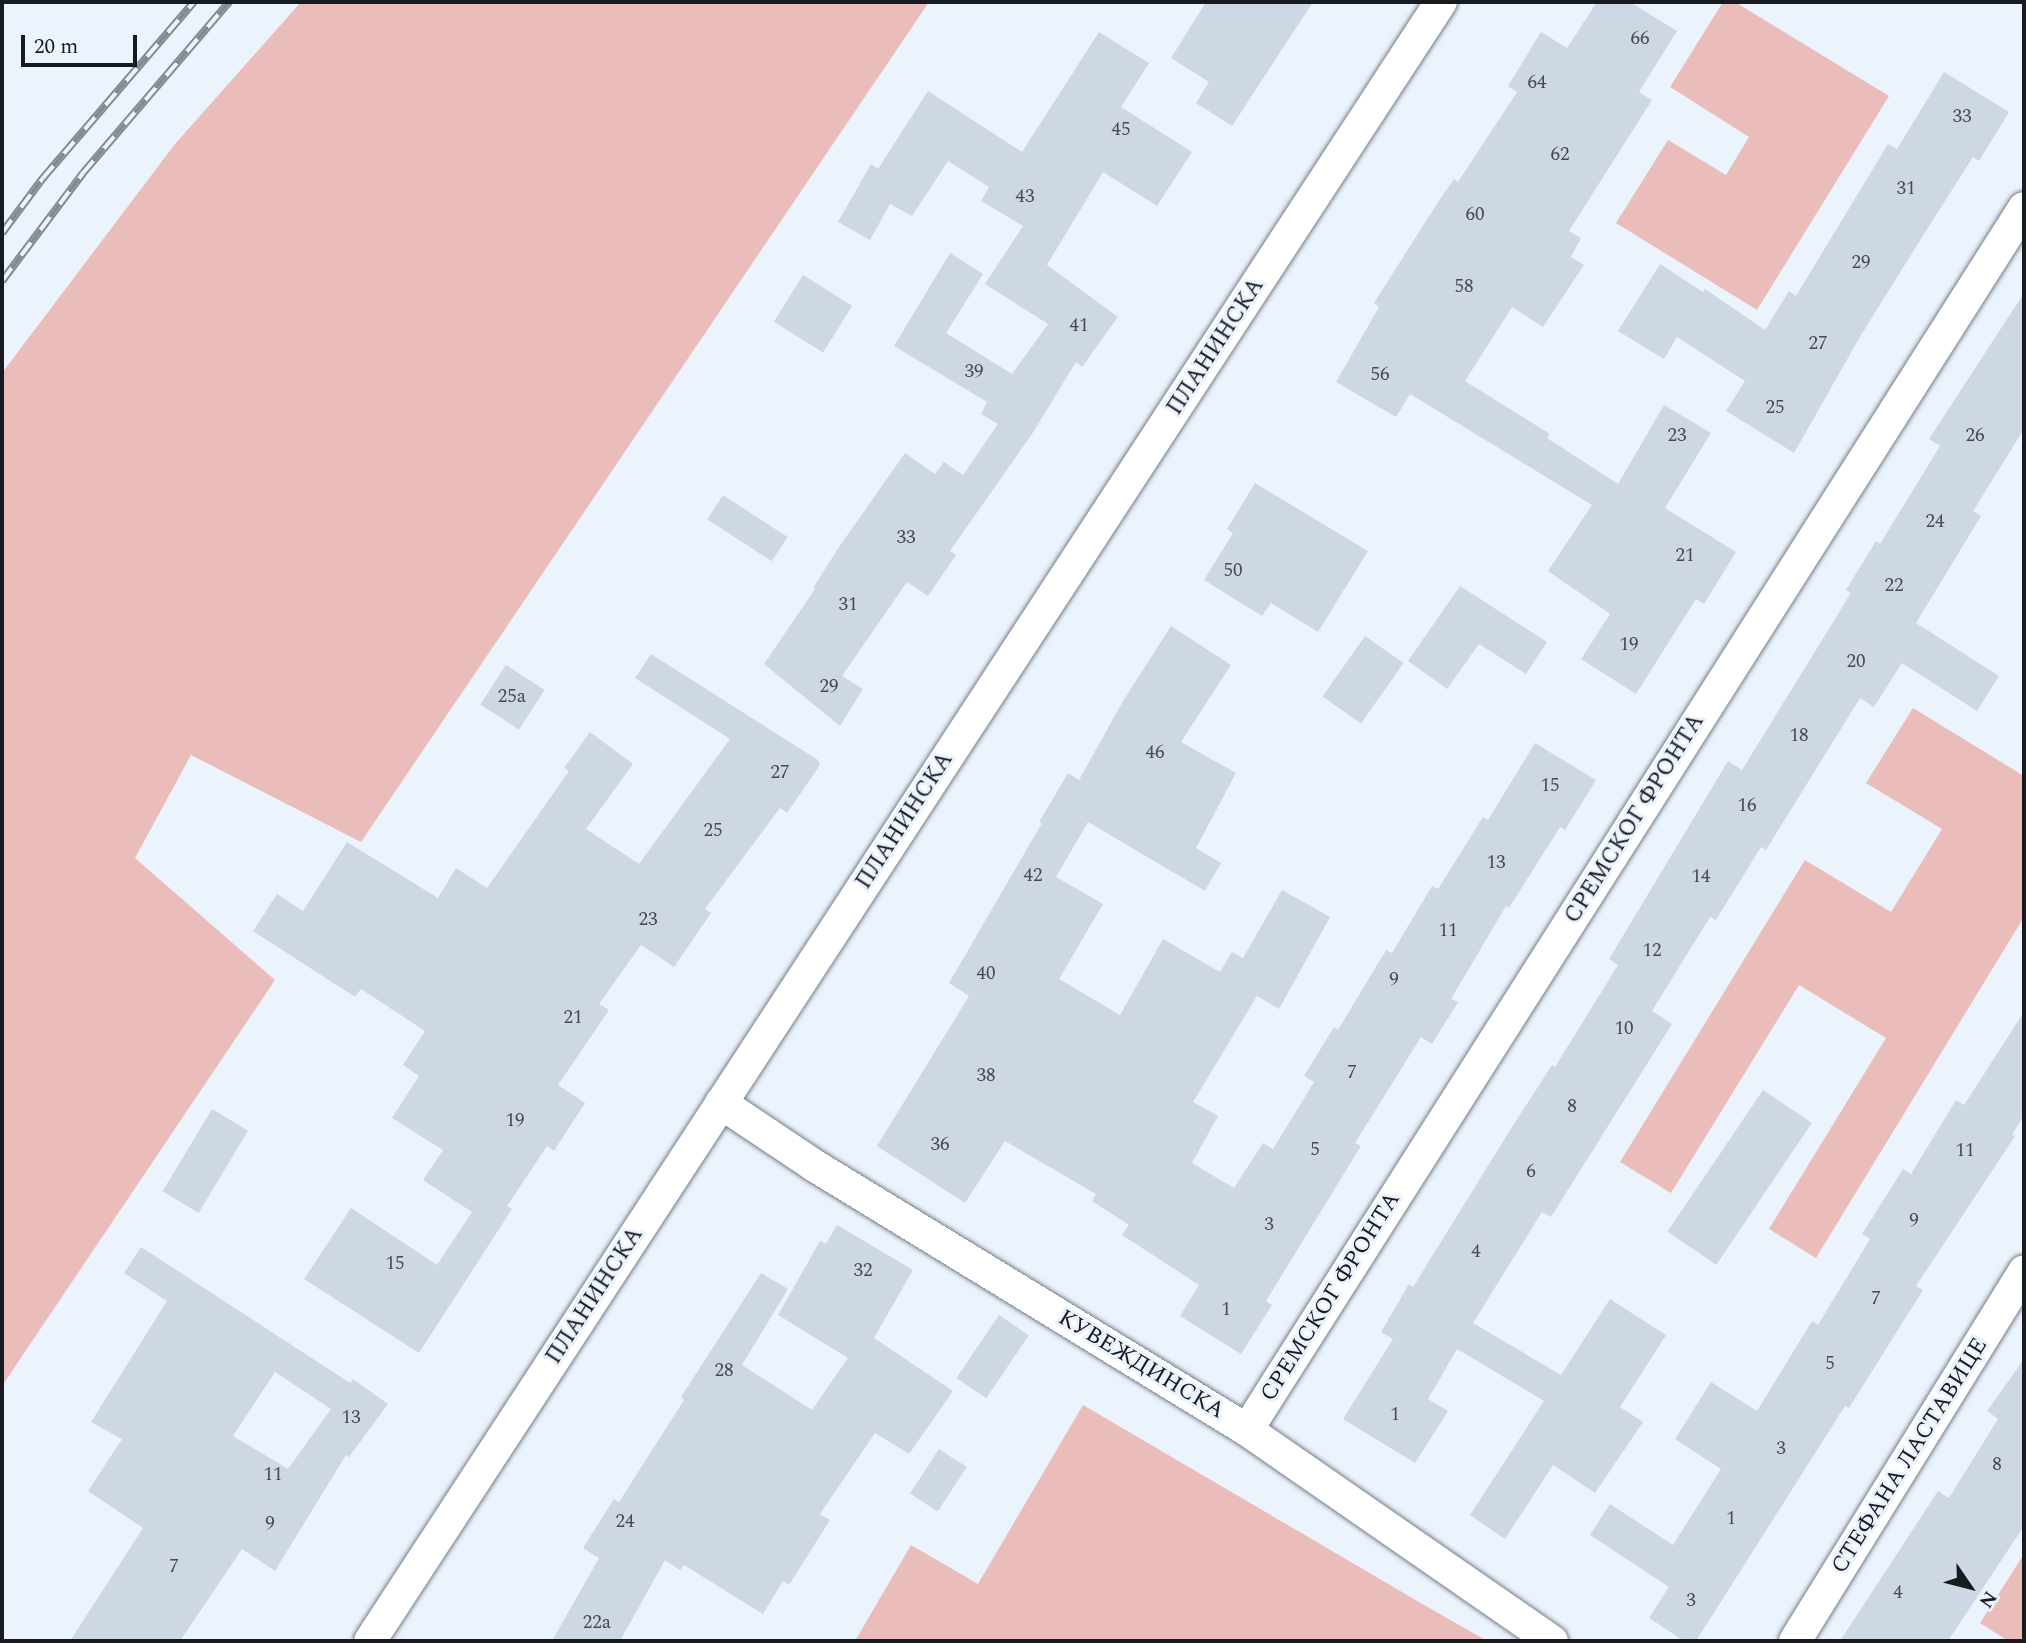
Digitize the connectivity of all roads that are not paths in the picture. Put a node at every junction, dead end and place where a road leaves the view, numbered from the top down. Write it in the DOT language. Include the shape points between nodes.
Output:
graph roads {
  1 [pos="1441,2"];
  2 [pos="2024,208"];
  3 [pos="721,1103"];
  4 [pos="2024,1271"];
  5 [pos="1247,1430"];
  6 [pos="370,1641"];
  7 [pos="1552,1641"];
  8 [pos="1795,1641"];
  1 -- 3 [label="street, ПЛАНИНСКА"];
  2 -- 5 [label="street, СРЕМСКОГ ФРОНТА"];
  3 -- 5 [label="street, КУВЕЖДИНСКА" via="815,1166"];
  3 -- 6 [label="street, ПЛАНИНСКА"];
  4 -- 8 [label="street, СТЕФАНА ЛАСТАВИЦЕ"];
  5 -- 7 [label="street, КУВЕЖДИНСКА"];
}
